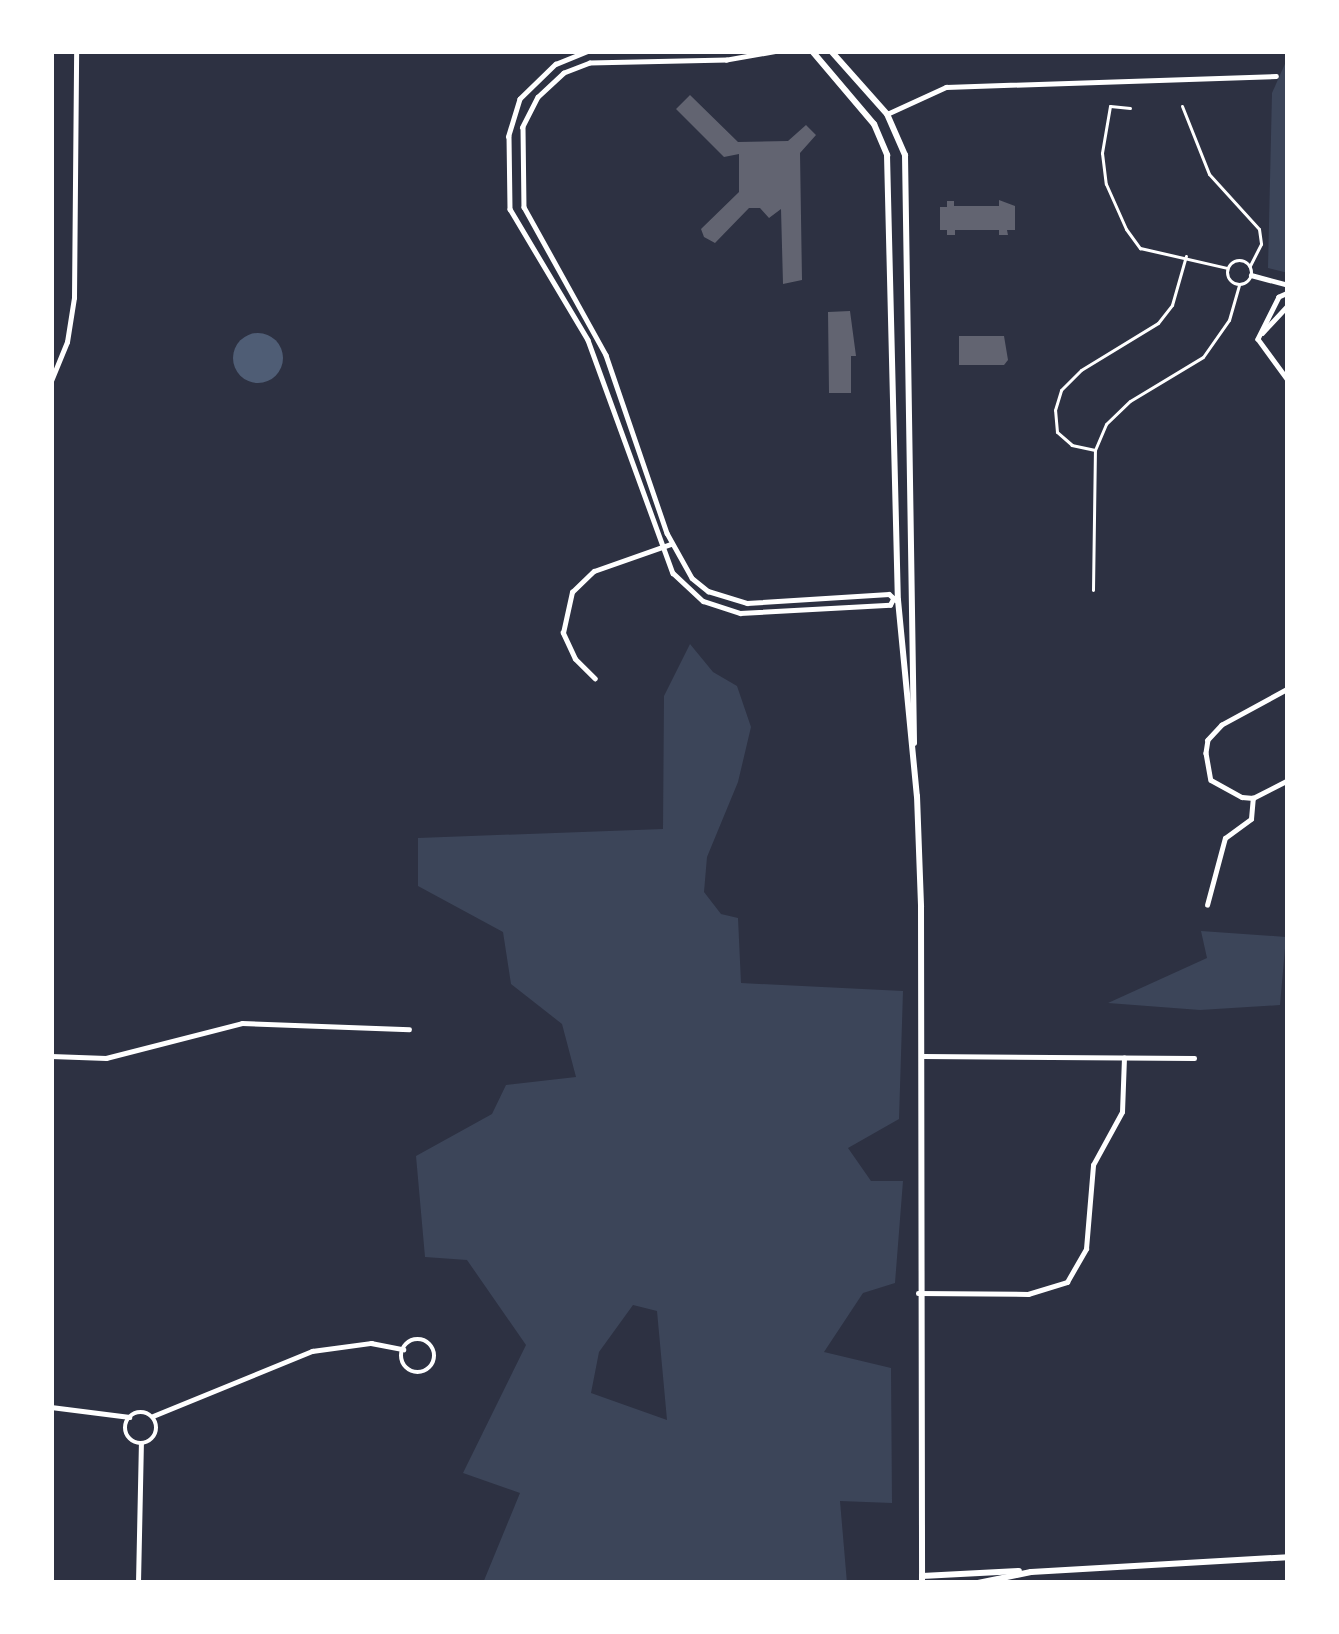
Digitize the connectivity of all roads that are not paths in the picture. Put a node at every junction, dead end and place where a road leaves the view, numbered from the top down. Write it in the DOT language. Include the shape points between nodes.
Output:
graph roads {
  1 [pos="76,51"];
  2 [pos="589,51"];
  3 [pos="778,51"];
  4 [pos="812,51"];
  5 [pos="831,51"];
  6 [pos="1276,76"];
  7 [pos="1182,106"];
  8 [pos="1130,108"];
  9 [pos="887,114"];
  10 [pos="1186,256"];
  11 [pos="1250,266"];
  12 [pos="1227,268"];
  13 [pos="1251,275"];
  14 [pos="1239,284"];
  15 [pos="1288,289"];
  16 [pos="1288,305"];
  17 [pos="1262,333"];
  18 [pos="1288,380"];
  19 [pos="51,381"];
  20 [pos="1095,450"];
  21 [pos="671,544"];
  22 [pos="660,547"];
  23 [pos="1093,590"];
  24 [pos="896,600"];
  25 [pos="595,679"];
  26 [pos="1288,689"];
  27 [pos="913,753"];
  28 [pos="1288,780"];
  29 [pos="1253,798"];
  30 [pos="1207,905"];
  31 [pos="409,1029"];
  32 [pos="920,1055"];
  33 [pos="51,1056"];
  34 [pos="1124,1058"];
  35 [pos="1194,1058"];
  36 [pos="918,1293"];
  37 [pos="403,1349"];
  38 [pos="51,1407"];
  39 [pos="153,1416"];
  40 [pos="128,1417"];
  41 [pos="141,1444"];
  42 [pos="1288,1556"];
  43 [pos="1031,1572"];
  44 [pos="141,1574"];
  45 [pos="922,1580"];
  46 [pos="137,1583"];
  47 [pos="146,1583"];
  48 [pos="978,1583"];
  1 -- 19 [label="street" via="75,287 68,342"];
  2 -- 22 [label="street" via="556,64 520,100 509,136 510,209 588,340"];
  3 -- 21 [label="street" via="578,66 538,97 523,127 526,215 607,355"];
  4 -- 24 [label="main road" via="874,124 886,154"];
  5 -- 9 [label="main road"];
  6 -- 9 [label="street" via="946,87"];
  7 -- 11 [label="lane" via="1209,174 1259,229"];
  8 -- 10 [label="lane" via="1110,106 1106,184 1140,248"];
  9 -- 27 [label="main road" via="903,145 907,194"];
  10 -- 12 [label="lane"];
  10 -- 20 [label="lane" via="1158,322 1061,390 1057,432"];
  11 -- 12 [label="lane" via="1237,260"];
  11 -- 13 [label="lane"];
  12 -- 14 [label="lane"];
  13 -- 14 [label="lane"];
  13 -- 15 [label="street"];
  14 -- 20 [label="lane" via="1229,320 1203,357 1118,412"];
  15 -- 17 [label="street"];
  16 -- 17 [label="street"];
  17 -- 18 [label="street" via="1264,354"];
  20 -- 23 [label="lane"];
  21 -- 22 [label="street"];
  21 -- 24 [label="street" via="692,578 727,599"];
  22 -- 24 [label="street" via="689,591 740,614"];
  22 -- 25 [label="street" via="594,571 568,600 566,640"];
  24 -- 27 [label="main road"];
  26 -- 29 [label="street" via="1222,725 1206,746 1210,780"];
  27 -- 32 [label="main road"];
  28 -- 29 [label="street"];
  29 -- 30 [label="street" via="1251,819 1226,835"];
  31 -- 33 [label="street" via="242,1023 106,1058"];
  32 -- 34 [label="street"];
  32 -- 36 [label="main road"];
  34 -- 35 [label="street"];
  34 -- 36 [label="street" via="1122,1112 1093,1165 1086,1249 1067,1282 1028,1294"];
  36 -- 45 [label="main road"];
  37 -- 37 [label="street" via="411,1371 434,1362 424,1340"];
  37 -- 39 [label="street" via="356,1343 312,1351"];
  38 -- 40 [label="street"];
  39 -- 40 [label="street"];
  39 -- 41 [label="street" via="157,1434"];
  40 -- 41 [label="street" via="126,1435"];
  41 -- 44 [label="street"];
  42 -- 43 [label="main road"];
  43 -- 45 [label="main road"];
  43 -- 48 [label="main road"];
  44 -- 46 [label="street"];
  44 -- 47 [label="street"];
}
